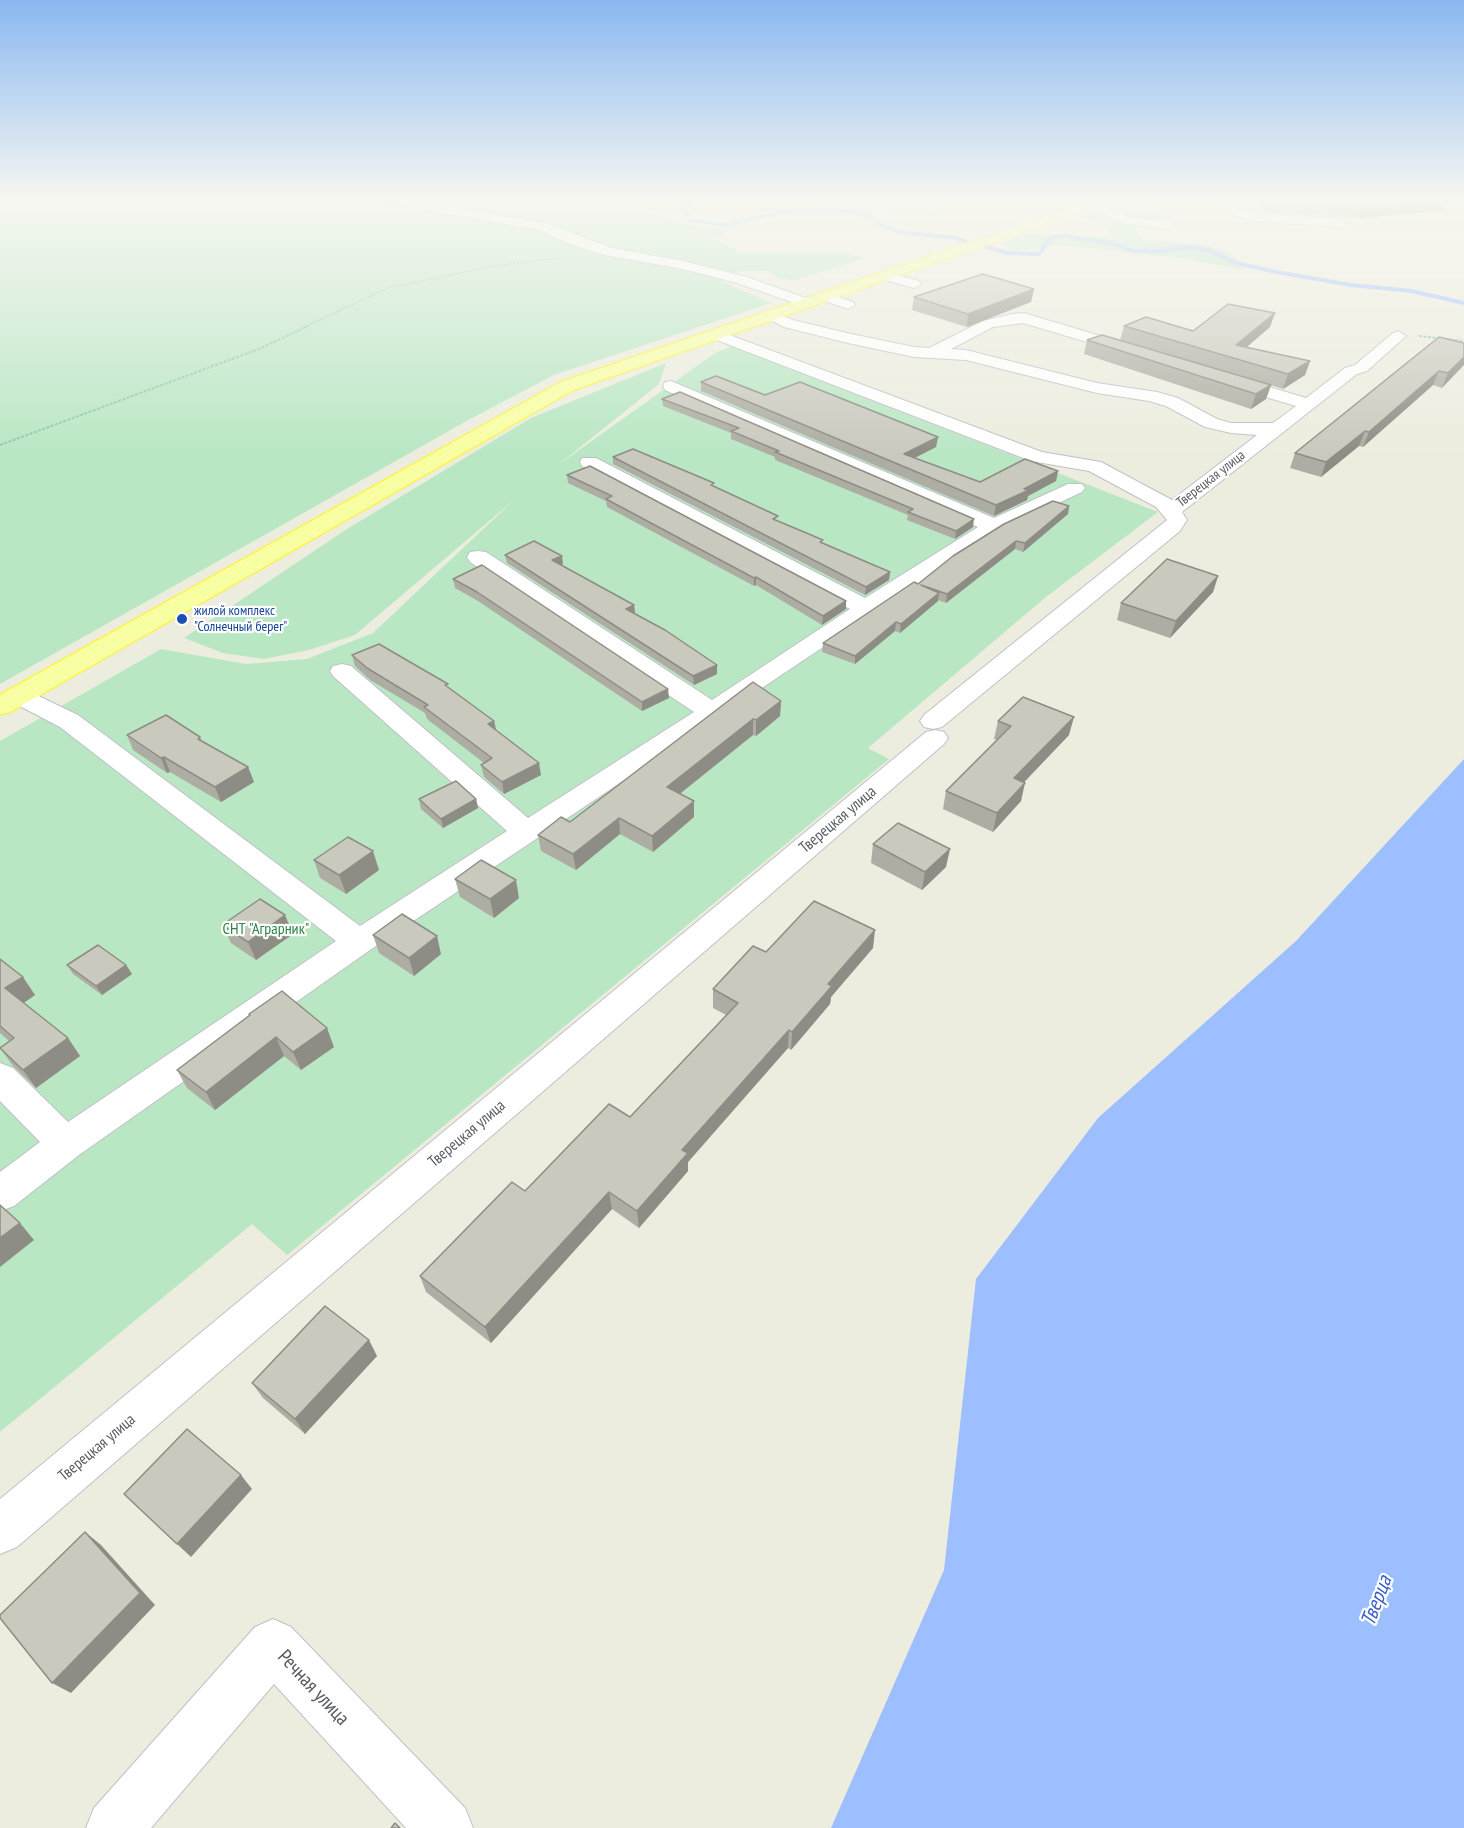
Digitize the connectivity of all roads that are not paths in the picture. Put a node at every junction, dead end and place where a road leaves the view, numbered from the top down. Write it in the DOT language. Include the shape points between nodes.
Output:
graph roads {
  1 [pos="758,284"];
  2 [pos="861,284"];
  3 [pos="814,299"];
  4 [pos="848,305"];
  5 [pos="768,315"];
  6 [pos="714,334"];
  7 [pos="1398,336"];
  8 [pos="932,353"];
  9 [pos="1149,356"];
  10 [pos="1206,373"];
  11 [pos="671,386"];
  12 [pos="1309,405"];
  13 [pos="1277,428"];
  14 [pos="589,462"];
  15 [pos="1075,488"];
  16 [pos="1170,511"];
  17 [pos="994,526"];
  18 [pos="478,557"];
  19 [pos="866,608"];
  20 [pos="342,671"];
  21 [pos="9,701"];
  22 [pos="712,712"];
  23 [pos="526,832"];
  24 [pos="359,942"];
  25 [pos="0,1078"];
  26 [pos="66,1144"];
  27 [pos="0,1194"];
  28 [pos="0,1530"];
  29 [pos="114,1828"];
  30 [pos="445,1828"];
  1 -- 3 [label="street"];
  2 -- 3 [label="main road"];
  3 -- 4 [label="street"];
  3 -- 5 [label="main road"];
  5 -- 6 [label="main road"];
  5 -- 8 [label="street" via="848,338"];
  6 -- 16 [label="street" via="1038,457 1094,466 1163,503"];
  6 -- 21 [label="main road" via="590,377 545,397"];
  7 -- 12 [label="street, Тверецкая улица"];
  8 -- 9 [label="street" via="1011,317"];
  8 -- 13 [label="street" via="966,355 1097,388 1151,396 1231,428"];
  10 -- 12 [label="street"];
  11 -- 17 [label="street"];
  12 -- 13 [label="street, Тверецкая улица"];
  13 -- 16 [label="street, Тверецкая улица"];
  14 -- 19 [label="street"];
  15 -- 17 [label="street"];
  16 -- 28 [label="street, Тверецкая улица" via="1177,520 1173,528"];
  17 -- 19 [label="street"];
  18 -- 22 [label="street"];
  19 -- 22 [label="street"];
  20 -- 23 [label="street"];
  21 -- 24 [label="street" via="69,721"];
  22 -- 23 [label="street"];
  23 -- 24 [label="street"];
  24 -- 26 [label="street"];
  25 -- 26 [label="street"];
  26 -- 27 [label="street"];
  29 -- 30 [label="street, Речная улица" via="273,1646"];
}
